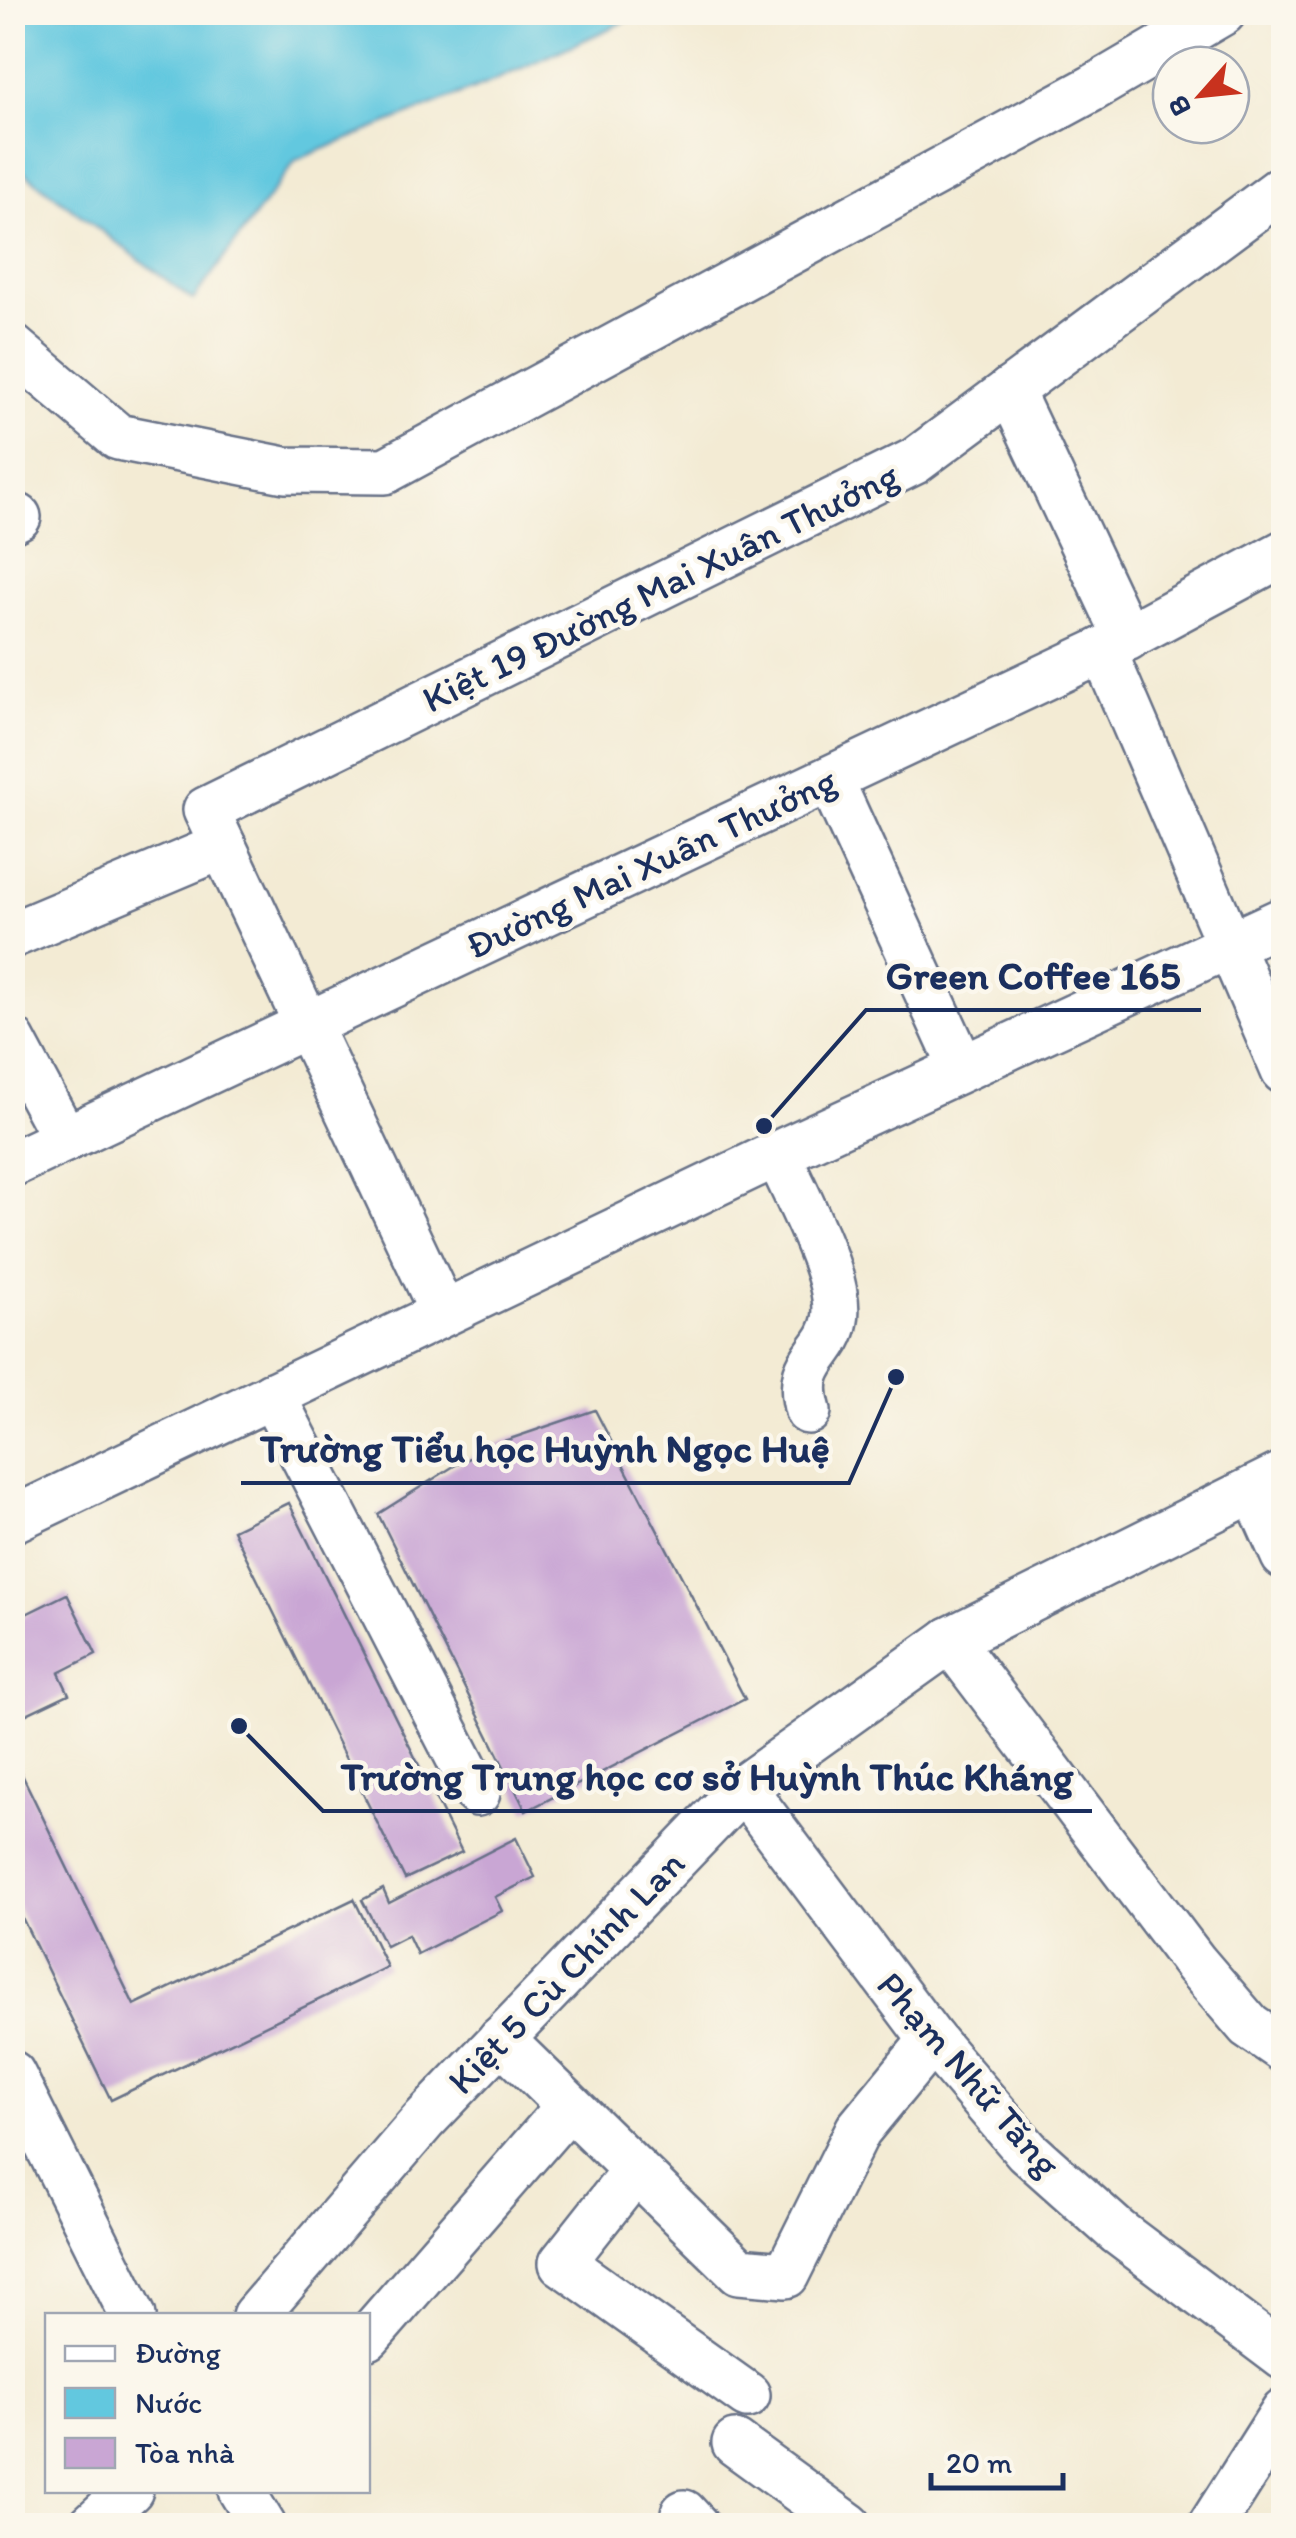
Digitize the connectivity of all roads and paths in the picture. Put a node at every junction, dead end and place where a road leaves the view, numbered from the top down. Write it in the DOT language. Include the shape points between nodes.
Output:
graph roads {
  1 [pos="1223,12"];
  2 [pos="1284,187"];
  3 [pos="12,348"];
  4 [pos="1010,390"];
  5 [pos="1284,553"];
  6 [pos="1115,644"];
  7 [pos="830,778"];
  8 [pos="223,846"];
  9 [pos="1284,920"];
  10 [pos="12,936"];
  11 [pos="1229,945"];
  12 [pos="307,1025"];
  13 [pos="12,1040"];
  14 [pos="962,1068"];
  15 [pos="1284,1071"];
  16 [pos="65,1139"];
  17 [pos="778,1154"];
  18 [pos="12,1164"];
  19 [pos="443,1313"];
  20 [pos="272,1395"];
  21 [pos="808,1411"];
  22 [pos="1268,1481"];
  23 [pos="12,1520"];
  24 [pos="1284,1556"];
  25 [pos="950,1640"];
  26 [pos="743,1788"];
  27 [pos="477,1793"];
  28 [pos="501,2039"];
  29 [pos="932,2040"];
  30 [pos="1284,2050"];
  31 [pos="12,2074"];
  32 [pos="568,2107"];
  33 [pos="634,2172"];
  34 [pos="132,2313"];
  35 [pos="258,2313"];
  36 [pos="370,2334"];
  37 [pos="1284,2356"];
  38 [pos="747,2395"];
  39 [pos="1284,2411"];
  40 [pos="735,2444"];
  41 [pos="127,2493"];
  42 [pos="244,2493"];
  43 [pos="91,2526"];
  44 [pos="263,2526"];
  45 [pos="849,2526"];
  46 [pos="1212,2526"];
  1 -- 3 [label="street" via="385,471 286,470 118,437"];
  2 -- 4 [label="street, Kiệt 19 Đường Mai Xuân Thưởng"];
  4 -- 6 [label="street"];
  4 -- 8 [label="street, Kiệt 19 Đường Mai Xuân Thưởng" via="915,461 206,810"];
  5 -- 6 [label="street, Đường Mai Xuân Thưởng"];
  6 -- 7 [label="street, Đường Mai Xuân Thưởng"];
  6 -- 11 [label="street"];
  7 -- 12 [label="street, Đường Mai Xuân Thưởng"];
  7 -- 14 [label="street"];
  8 -- 10 [label="street"];
  8 -- 12 [label="street, Kiệt 19 Đường Mai Xuân Thưởng"];
  9 -- 11 [label="street"];
  11 -- 14 [label="street"];
  11 -- 15 [label="street"];
  12 -- 16 [label="street, Đường Mai Xuân Thưởng"];
  12 -- 19 [label="street, Kiệt 19 Đường Mai Xuân Thưởng"];
  13 -- 16 [label="street"];
  14 -- 17 [label="street"];
  16 -- 18 [label="street, Đường Mai Xuân Thưởng"];
  17 -- 19 [label="street"];
  17 -- 21 [label="street" via="836,1294 835,1324 810,1360"];
  19 -- 20 [label="street"];
  20 -- 23 [label="street"];
  20 -- 27 [label="street"];
  22 -- 24 [label="street"];
  22 -- 25 [label="street, Kiệt 5 Cù Chính Lan"];
  25 -- 26 [label="street, Kiệt 5 Cù Chính Lan"];
  25 -- 30 [label="street" via="1194,1963 1249,2026"];
  26 -- 28 [label="street, Kiệt 5 Cù Chính Lan"];
  26 -- 29 [label="street, Phạm Nhữ Tăng"];
  28 -- 32 [label="street"];
  28 -- 35 [label="street, Kiệt 5 Cù Chính Lan"];
  29 -- 33 [label="street" via="858,2130 786,2275 738,2271"];
  29 -- 37 [label="street, Phạm Nhữ Tăng" via="1026,2151 1118,2232"];
  31 -- 34 [label="street"];
  32 -- 33 [label="street"];
  32 -- 36 [label="street"];
  33 -- 38 [label="street" via="562,2263"];
  39 -- 46 [label="street"];
  40 -- 45 [label="street"];
  41 -- 43 [label="street"];
  42 -- 44 [label="street"];
}
